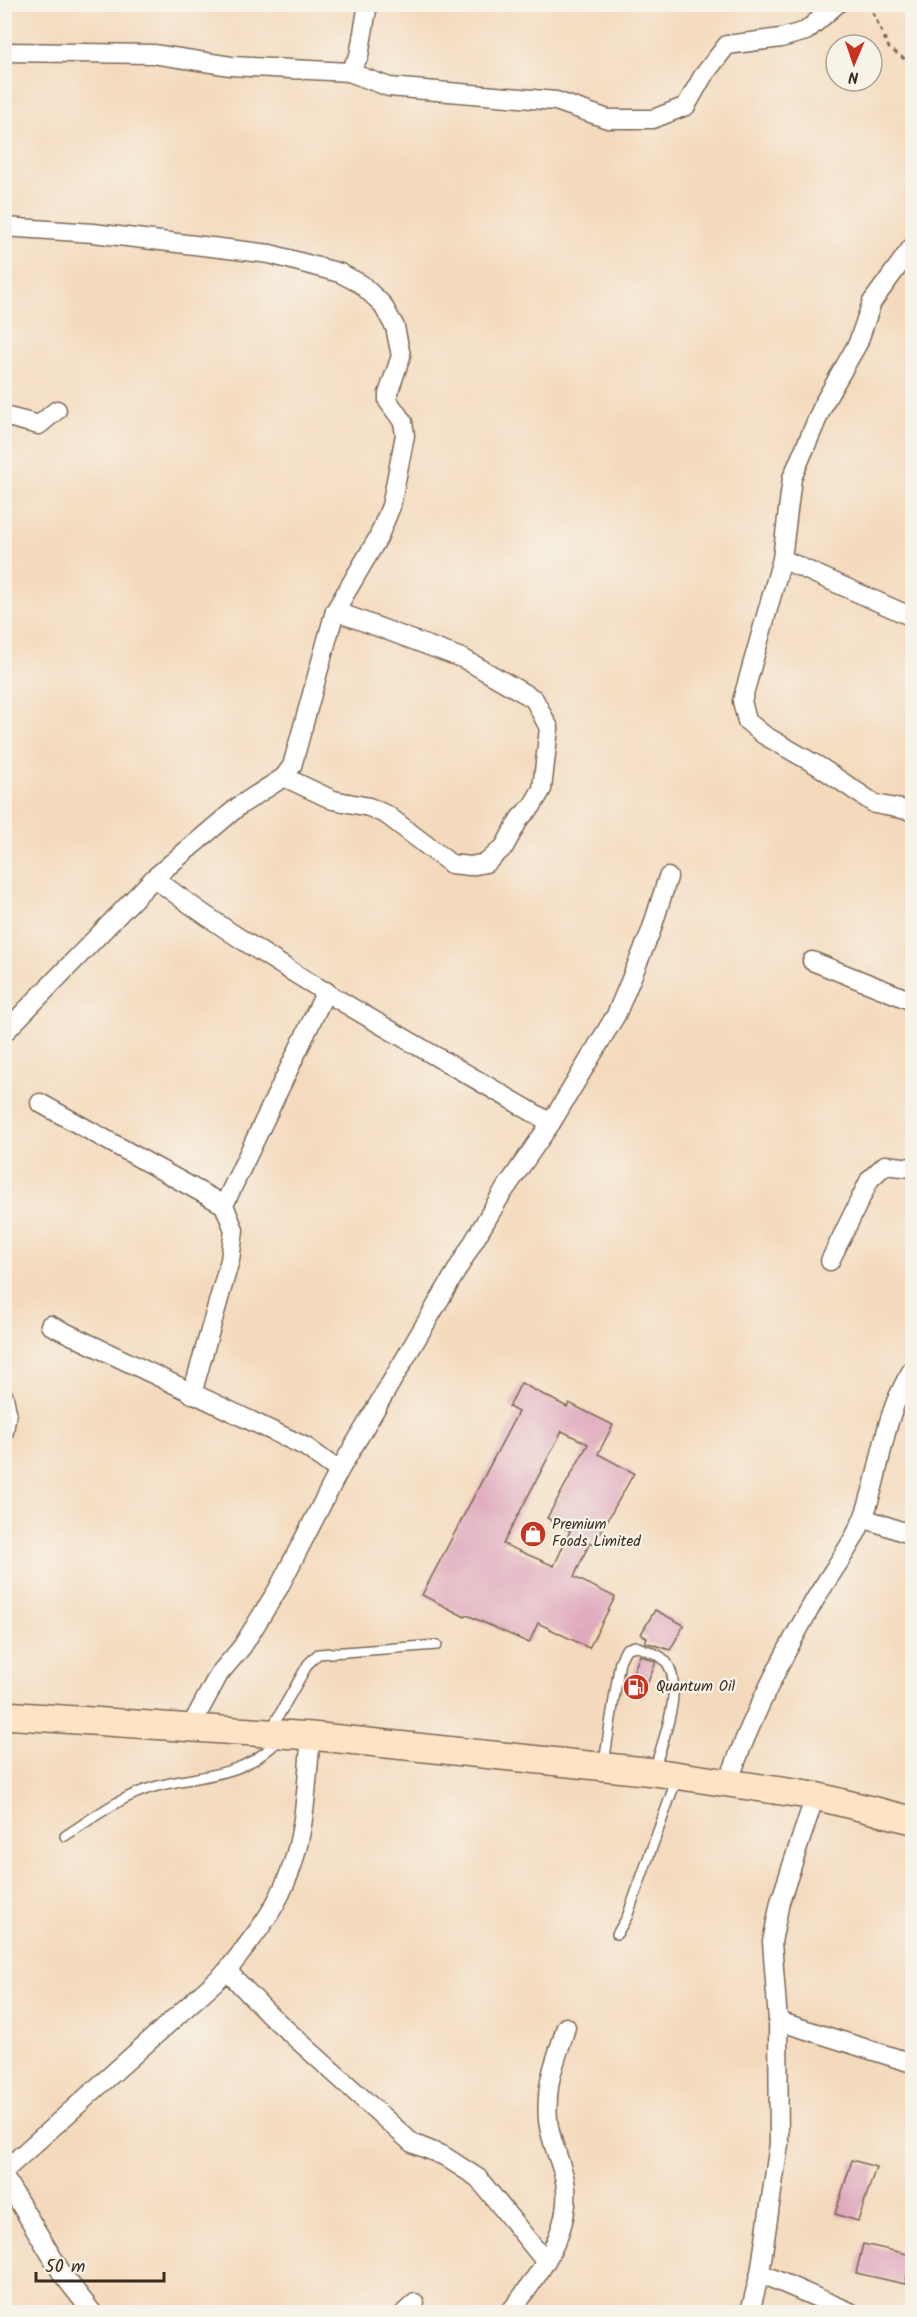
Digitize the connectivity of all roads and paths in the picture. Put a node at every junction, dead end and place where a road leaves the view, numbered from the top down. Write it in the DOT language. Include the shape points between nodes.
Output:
graph roads {
  1 [pos="368,4"];
  2 [pos="837,4"];
  3 [pos="869,4"];
  4 [pos="4,52"];
  5 [pos="912,64"];
  6 [pos="350,72"];
  7 [pos="4,227"];
  8 [pos="912,248"];
  9 [pos="57,410"];
  10 [pos="4,416"];
  11 [pos="782,560"];
  12 [pos="335,610"];
  13 [pos="912,617"];
  14 [pos="284,777"];
  15 [pos="912,812"];
  16 [pos="668,877"];
  17 [pos="154,878"];
  18 [pos="812,961"];
  19 [pos="326,991"];
  20 [pos="912,1001"];
  21 [pos="4,1033"];
  22 [pos="40,1103"];
  23 [pos="551,1123"];
  24 [pos="912,1168"];
  25 [pos="224,1205"];
  26 [pos="830,1261"];
  27 [pos="50,1325"];
  28 [pos="912,1370"];
  29 [pos="192,1394"];
  30 [pos="4,1397"];
  31 [pos="4,1432"];
  32 [pos="339,1471"];
  33 [pos="864,1518"];
  34 [pos="912,1535"];
  35 [pos="437,1645"];
  36 [pos="4,1715"];
  37 [pos="190,1728"];
  38 [pos="288,1734"];
  39 [pos="603,1767"];
  40 [pos="666,1774"];
  41 [pos="728,1784"];
  42 [pos="815,1796"];
  43 [pos="912,1820"];
  44 [pos="65,1836"];
  45 [pos="617,1934"];
  46 [pos="227,1971"];
  47 [pos="778,2021"];
  48 [pos="566,2026"];
  49 [pos="912,2063"];
  50 [pos="4,2171"];
  51 [pos="4,2177"];
  52 [pos="545,2261"];
  53 [pos="760,2273"];
  54 [pos="92,2313"];
  55 [pos="510,2313"];
  56 [pos="750,2313"];
  57 [pos="850,2313"];
  1 -- 6 [label="street" via="359,57"];
  2 -- 6 [label="street" via="806,31 727,45 686,106 653,119 608,119 556,100 389,87"];
  3 -- 5 [label="path" via="889,48"];
  4 -- 6 [label="street" via="153,54 231,66"];
  7 -- 12 [label="street" via="93,233 270,254 340,273 361,284 382,304 401,346 388,394 390,406 402,422 404,441 392,506"];
  8 -- 11 [label="street" via="872,302 858,343 825,401 792,478"];
  9 -- 10 [label="street" via="39,425"];
  11 -- 13 [label="street"];
  11 -- 15 [label="street" via="742,701 747,721 874,804"];
  12 -- 14 [label="street" via="303,731 292,766"];
  12 -- 14 [label="street" via="464,659 534,699 549,728 542,789 504,847 486,863 470,866 451,864 387,815 333,800"];
  14 -- 17 [label="street" via="239,806"];
  16 -- 23 [label="street" via="651,931 616,1015"];
  17 -- 19 [label="street" via="195,909"];
  17 -- 21 [label="street"];
  18 -- 20 [label="street"];
  19 -- 23 [label="street"];
  19 -- 25 [label="street"];
  22 -- 25 [label="street"];
  23 -- 32 [label="street" via="501,1195"];
  24 -- 26 [label="street" via="885,1165 870,1179"];
  25 -- 29 [label="street" via="234,1230 230,1260"];
  27 -- 29 [label="street"];
  28 -- 33 [label="street" via="889,1418"];
  29 -- 32 [label="street" via="306,1447"];
  30 -- 31 [label="street" via="8,1412"];
  32 -- 37 [label="street" via="278,1589 242,1647 219,1674"];
  33 -- 34 [label="street"];
  33 -- 41 [label="street" via="771,1680 746,1731"];
  35 -- 38 [label="lane" via="318,1654 308,1664"];
  36 -- 37 [label="main road"];
  37 -- 38 [label="main road"];
  38 -- 39 [label="main road"];
  38 -- 44 [label="lane" via="264,1756 225,1774 153,1787 127,1797"];
  38 -- 46 [label="street" via="296,1853 284,1888"];
  39 -- 40 [label="main road"];
  39 -- 40 [label="lane" via="620,1661 626,1649 635,1646 661,1657 670,1667 674,1681"];
  40 -- 41 [label="main road"];
  40 -- 45 [label="lane" via="627,1917"];
  41 -- 42 [label="main road"];
  42 -- 43 [label="main road"];
  42 -- 47 [label="street" via="780,1902 772,1942"];
  46 -- 50 [label="street"];
  46 -- 52 [label="street" via="412,2143 444,2156 478,2178"];
  47 -- 49 [label="street"];
  47 -- 53 [label="street" via="778,2144"];
  48 -- 52 [label="street" via="551,2066 548,2120 566,2184 565,2212"];
  51 -- 54 [label="street" via="63,2275"];
  52 -- 55 [label="street"];
  53 -- 56 [label="street"];
  53 -- 57 [label="street"];
}
